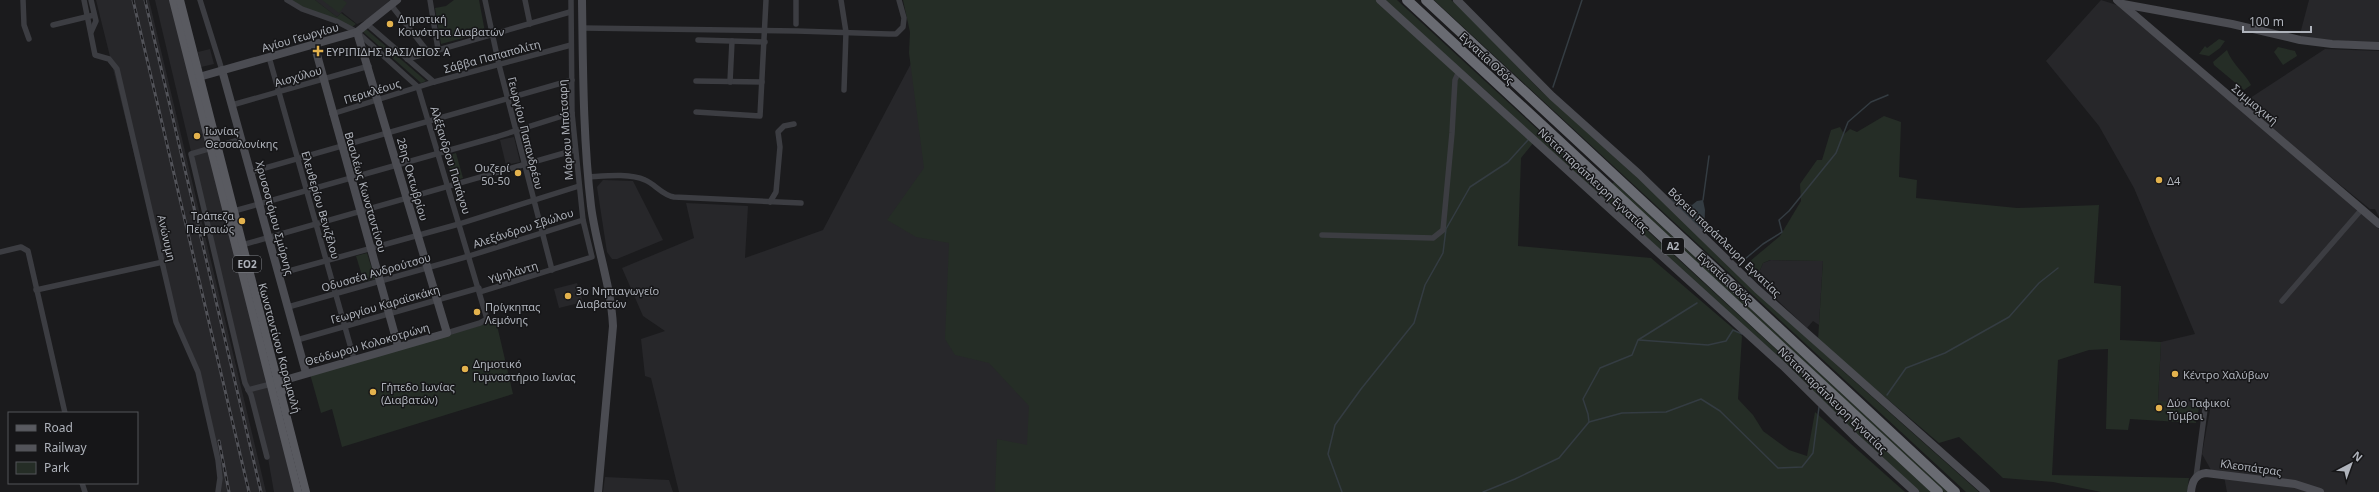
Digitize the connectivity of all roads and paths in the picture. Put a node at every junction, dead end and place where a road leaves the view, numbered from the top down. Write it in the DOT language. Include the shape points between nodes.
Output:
graph roads {
  1 [pos="23,0"];
  2 [pos="84,0"];
  3 [pos="91,0"];
  4 [pos="173,0"];
  5 [pos="180,0"];
  6 [pos="200,0"];
  7 [pos="287,0"];
  8 [pos="430,0"];
  9 [pos="485,0"];
  10 [pos="525,0"];
  11 [pos="570,0"];
  12 [pos="582,0"];
  13 [pos="766,0"];
  14 [pos="796,0"];
  15 [pos="841,0"];
  16 [pos="899,0"];
  17 [pos="1380,0"];
  18 [pos="1407,0"];
  19 [pos="1426,0"];
  20 [pos="1457,0"];
  21 [pos="394,2"];
  22 [pos="2120,2"];
  23 [pos="2138,7"];
  24 [pos="570,12"];
  25 [pos="2133,14"];
  26 [pos="94,15"];
  27 [pos="87,16"];
  28 [pos="367,24"];
  29 [pos="530,24"];
  30 [pos="796,24"];
  31 [pos="53,25"];
  32 [pos="582,28"];
  33 [pos="764,30"];
  34 [pos="90,32"];
  35 [pos="357,32"];
  36 [pos="846,32"];
  37 [pos="491,34"];
  38 [pos="29,39"];
  39 [pos="698,40"];
  40 [pos="732,41"];
  41 [pos="765,42"];
  42 [pos="314,44"];
  43 [pos="571,45"];
  44 [pos="2379,46"];
  45 [pos="438,49"];
  46 [pos="428,52"];
  47 [pos="269,57"];
  48 [pos="407,59"];
  49 [pos="499,65"];
  50 [pos="369,66"];
  51 [pos="222,70"];
  52 [pos="1459,71"];
  53 [pos="199,77"];
  54 [pos="323,79"];
  55 [pos="572,80"];
  56 [pos="696,81"];
  57 [pos="434,82"];
  58 [pos="730,82"];
  59 [pos="762,82"];
  60 [pos="418,87"];
  61 [pos="844,90"];
  62 [pos="278,92"];
  63 [pos="507,98"];
  64 [pos="378,100"];
  65 [pos="232,105"];
  66 [pos="696,112"];
  67 [pos="572,113"];
  68 [pos="332,114"];
  69 [pos="429,122"];
  70 [pos="794,124"];
  71 [pos="516,131"];
  72 [pos="388,133"];
  73 [pos="242,139"];
  74 [pos="214,147"];
  75 [pos="342,147"];
  76 [pos="575,150"];
  77 [pos="438,153"];
  78 [pos="298,160"];
  79 [pos="524,164"];
  80 [pos="398,165"];
  81 [pos="251,172"];
  82 [pos="588,176"];
  83 [pos="351,179"];
  84 [pos="448,186"];
  85 [pos="578,186"];
  86 [pos="307,191"];
  87 [pos="408,198"];
  88 [pos="533,200"];
  89 [pos="770,202"];
  90 [pos="801,203"];
  91 [pos="260,205"];
  92 [pos="2362,209"];
  93 [pos="234,211"];
  94 [pos="360,211"];
  95 [pos="583,220"];
  96 [pos="316,224"];
  97 [pos="460,224"];
  98 [pos="2379,224"];
  99 [pos="542,232"];
  100 [pos="1322,235"];
  101 [pos="419,236"];
  102 [pos="269,237"];
  103 [pos="242,245"];
  104 [pos="370,248"];
  105 [pos="0,252"];
  106 [pos="469,256"];
  107 [pos="592,257"];
  108 [pos="326,261"];
  109 [pos="163,262"];
  110 [pos="428,268"];
  111 [pos="552,270"];
  112 [pos="278,274"];
  113 [pos="380,281"];
  114 [pos="36,290"];
  115 [pos="479,290"];
  116 [pos="336,293"];
  117 [pos="437,299"];
  118 [pos="2282,301"];
  119 [pos="288,307"];
  120 [pos="389,313"];
  121 [pos="345,326"];
  122 [pos="447,333"];
  123 [pos="297,340"];
  124 [pos="398,346"];
  125 [pos="354,359"];
  126 [pos="306,374"];
  127 [pos="288,379"];
  128 [pos="274,383"];
  129 [pos="248,390"];
  130 [pos="281,395"];
  131 [pos="2205,409"];
  132 [pos="65,412"];
  133 [pos="267,458"];
  134 [pos="2196,477"];
  135 [pos="218,492"];
  136 [pos="298,492"];
  137 [pos="306,492"];
  138 [pos="598,492"];
  139 [pos="1915,492"];
  140 [pos="1938,492"];
  141 [pos="1955,492"];
  142 [pos="1986,492"];
  143 [pos="2191,492"];
  144 [pos="2320,492"];
  1 -- 38 [label="street" via="24,25"];
  2 -- 27 [label="street, Ανώνυμη"];
  3 -- 26 [label="street"];
  4 -- 74 [label="main road, Κωνσταντίνου Καραμανλή / ΕΟ2"];
  5 -- 53 [label="main road, Κωνσταντίνου Καραμανλή / ΕΟ2"];
  6 -- 51 [label="street, Χρυσοστόμου Σμύρνης"];
  7 -- 35 [label="street"];
  8 -- 45 [label="street"];
  9 -- 37 [label="street, Γεωργίου Παπανδρέου"];
  10 -- 29 [label="street"];
  11 -- 24 [label="street, Μάρκου Μπότσαρη"];
  12 -- 32 [label="street"];
  13 -- 33 [label="street"];
  14 -- 30 [label="street"];
  15 -- 36 [label="street"];
  16 -- 36 [label="street" via="903,27 896,34"];
  17 -- 52 [label="street, Νότια παράπλευρη Εγνατίας"];
  18 -- 140 [label="highway, Εγνατία Οδός / Α2"];
  19 -- 141 [label="highway, Εγνατία Οδός / Α2"];
  20 -- 142 [label="street, Βόρεια παράπλευρη Εγνατίας" via="1541,85 1757,289"];
  21 -- 28 [label="street, Αγίου Γεωργίου"];
  21 -- 46 [label="street"];
  22 -- 23 [label="street"];
  22 -- 25 [label="street, Συμμαχική"];
  23 -- 25 [label="street"];
  23 -- 44 [label="street" via="2232,24 2300,40"];
  24 -- 29 [label="street"];
  24 -- 43 [label="street, Μάρκου Μπότσαρη"];
  25 -- 92 [label="street, Συμμαχική"];
  26 -- 27 [label="street"];
  26 -- 34 [label="street" via="96,21"];
  27 -- 31 [label="street"];
  27 -- 34 [label="street, Ανώνυμη"];
  28 -- 35 [label="street, Αγίου Γεωργίου"];
  28 -- 48 [label="street"];
  29 -- 37 [label="street"];
  32 -- 33 [label="street"];
  32 -- 82 [label="street" via="583,110"];
  33 -- 36 [label="street"];
  33 -- 41 [label="street"];
  34 -- 109 [label="street, Ανώνυμη" via="95,55 109,59 117,68"];
  35 -- 42 [label="street, Αγίου Γεωργίου"];
  35 -- 50 [label="street, 28ης Οκτωβρίου"];
  35 -- 60 [label="street"];
  36 -- 61 [label="street"];
  37 -- 45 [label="street"];
  37 -- 49 [label="street, Γεωργίου Παπανδρέου"];
  39 -- 40 [label="street"];
  40 -- 41 [label="street"];
  40 -- 58 [label="street"];
  41 -- 59 [label="street"];
  42 -- 47 [label="street, Αγίου Γεωργίου"];
  42 -- 54 [label="street, Βασιλέως Κωνσταντίνου"];
  43 -- 49 [label="street, Σάββα Παπαπολίτη"];
  43 -- 55 [label="street, Μάρκου Μπότσαρη"];
  45 -- 46 [label="street"];
  46 -- 48 [label="street"];
  47 -- 51 [label="street, Αγίου Γεωργίου"];
  47 -- 62 [label="street, Ελευθερίου Βενιζέλου"];
  48 -- 57 [label="street"];
  49 -- 57 [label="street, Σάββα Παπαπολίτη"];
  49 -- 63 [label="street, Γεωργίου Παπανδρέου"];
  50 -- 54 [label="street, Αισχύλου"];
  50 -- 64 [label="street, 28ης Οκτωβρίου"];
  51 -- 53 [label="street, Αγίου Γεωργίου"];
  51 -- 65 [label="street, Χρυσοστόμου Σμύρνης"];
  52 -- 100 [label="street" via="1455,80 1443,230 1440,234 1432,238"];
  52 -- 139 [label="street, Νότια παράπλευρη Εγνατίας" via="1783,366"];
  53 -- 74 [label="main road, Κωνσταντίνου Καραμανλή / ΕΟ2"];
  54 -- 62 [label="street, Αισχύλου"];
  54 -- 68 [label="street, Βασιλέως Κωνσταντίνου"];
  55 -- 63 [label="street"];
  55 -- 67 [label="street, Μάρκου Μπότσαρη"];
  56 -- 58 [label="street"];
  57 -- 60 [label="street, Σάββα Παπαπολίτη"];
  58 -- 59 [label="street"];
  59 -- 66 [label="street" via="760,116"];
  60 -- 64 [label="street, Περικλέους"];
  60 -- 69 [label="street, Αλέξανδρου Παπάγου"];
  62 -- 65 [label="street, Αισχύλου"];
  62 -- 78 [label="street, Ελευθερίου Βενιζέλου"];
  63 -- 69 [label="street"];
  63 -- 71 [label="street, Γεωργίου Παπανδρέου"];
  64 -- 68 [label="street, Περικλέους"];
  64 -- 72 [label="street, 28ης Οκτωβρίου"];
  65 -- 73 [label="street, Χρυσοστόμου Σμύρνης"];
  67 -- 71 [label="street"];
  67 -- 76 [label="street, Μάρκου Μπότσαρη"];
  68 -- 75 [label="street, Βασιλέως Κωνσταντίνου"];
  69 -- 72 [label="street"];
  69 -- 77 [label="street, Αλέξανδρου Παπάγου"];
  70 -- 89 [label="street" via="784,126 778,132 780,147 776,192"];
  71 -- 77 [label="street"];
  71 -- 79 [label="street, Γεωργίου Παπανδρέου"];
  72 -- 75 [label="street"];
  72 -- 80 [label="street, 28ης Οκτωβρίου"];
  73 -- 74 [label="street"];
  73 -- 81 [label="street, Χρυσοστόμου Σμύρνης"];
  74 -- 93 [label="main road, Κωνσταντίνου Καραμανλή / ΕΟ2"];
  74 -- 128 [label="main road, Κωνσταντίνου Καραμανλή / ΕΟ2"];
  74 -- 129 [label="street" via="191,154 244,383"];
  75 -- 78 [label="street"];
  75 -- 83 [label="street, Βασιλέως Κωνσταντίνου"];
  76 -- 79 [label="street"];
  76 -- 85 [label="street, Μάρκου Μπότσαρη"];
  77 -- 80 [label="street"];
  77 -- 84 [label="street, Αλέξανδρου Παπάγου"];
  78 -- 81 [label="street"];
  78 -- 86 [label="street, Ελευθερίου Βενιζέλου"];
  79 -- 84 [label="street"];
  79 -- 88 [label="street, Γεωργίου Παπανδρέου"];
  80 -- 83 [label="street"];
  80 -- 87 [label="street, 28ης Οκτωβρίου"];
  81 -- 91 [label="street, Χρυσοστόμου Σμύρνης"];
  82 -- 89 [label="street" via="611,175 643,179 674,197"];
  82 -- 138 [label="street" via="592,214 613,326"];
  83 -- 86 [label="street"];
  83 -- 94 [label="street, Βασιλέως Κωνσταντίνου"];
  84 -- 87 [label="street"];
  84 -- 97 [label="street, Αλέξανδρου Παπάγου"];
  85 -- 88 [label="street"];
  85 -- 95 [label="street, Μάρκου Μπότσαρη"];
  86 -- 91 [label="street"];
  86 -- 96 [label="street, Ελευθερίου Βενιζέλου"];
  87 -- 94 [label="street"];
  87 -- 101 [label="street, 28ης Οκτωβρίου"];
  88 -- 97 [label="street"];
  88 -- 99 [label="street, Γεωργίου Παπανδρέου"];
  89 -- 90 [label="street"];
  91 -- 93 [label="street"];
  91 -- 102 [label="street, Χρυσοστόμου Σμύρνης"];
  92 -- 98 [label="street, Συμμαχική"];
  92 -- 118 [label="street"];
  93 -- 103 [label="main road, Κωνσταντίνου Καραμανλή / ΕΟ2"];
  94 -- 96 [label="street"];
  94 -- 104 [label="street, Βασιλέως Κωνσταντίνου"];
  95 -- 99 [label="street, Αλεξάνδρου Σβώλου"];
  95 -- 107 [label="street, Μάρκου Μπότσαρη"];
  96 -- 102 [label="street"];
  96 -- 108 [label="street, Ελευθερίου Βενιζέλου"];
  97 -- 101 [label="street"];
  97 -- 106 [label="street, Αλέξανδρου Παπάγου"];
  99 -- 106 [label="street, Αλεξάνδρου Σβώλου"];
  99 -- 111 [label="street, Γεωργίου Παπανδρέου"];
  101 -- 104 [label="street"];
  101 -- 110 [label="street, 28ης Οκτωβρίου"];
  102 -- 103 [label="street"];
  102 -- 112 [label="street, Χρυσοστόμου Σμύρνης"];
  103 -- 128 [label="main road, Κωνσταντίνου Καραμανλή / ΕΟ2"];
  104 -- 108 [label="street"];
  104 -- 113 [label="street, Βασιλέως Κωνσταντίνου"];
  105 -- 114 [label="street" via="21,247 28,251"];
  106 -- 110 [label="street, Οδυσσέα Ανδρούτσου"];
  106 -- 115 [label="street, Αλέξανδρου Παπάγου"];
  107 -- 111 [label="street, Υψηλάντη"];
  108 -- 112 [label="street"];
  108 -- 116 [label="street, Ελευθερίου Βενιζέλου"];
  109 -- 114 [label="street"];
  109 -- 135 [label="street, Ανώνυμη" via="176,322 198,372 218,460"];
  110 -- 113 [label="street, Οδυσσέα Ανδρούτσου"];
  110 -- 117 [label="street, 28ης Οκτωβρίου"];
  111 -- 115 [label="street, Υψηλάντη"];
  112 -- 119 [label="street, Χρυσοστόμου Σμύρνης"];
  113 -- 116 [label="street, Οδυσσέα Ανδρούτσου"];
  113 -- 120 [label="street, Βασιλέως Κωνσταντίνου"];
  114 -- 132 [label="street"];
  115 -- 117 [label="street, Γεωργίου Καραϊσκάκη"];
  115 -- 122 [label="street, Αλέξανδρου Παπάγου" via="487,319 480,324"];
  116 -- 119 [label="street, Οδυσσέα Ανδρούτσου"];
  116 -- 121 [label="street, Ελευθερίου Βενιζέλου"];
  117 -- 120 [label="street, Γεωργίου Καραϊσκάκη"];
  117 -- 122 [label="street, 28ης Οκτωβρίου"];
  119 -- 123 [label="street, Χρυσοστόμου Σμύρνης"];
  120 -- 121 [label="street, Γεωργίου Καραϊσκάκη"];
  120 -- 124 [label="street, Βασιλέως Κωνσταντίνου"];
  121 -- 123 [label="street, Γεωργίου Καραϊσκάκη"];
  121 -- 125 [label="street, Ελευθερίου Βενιζέλου"];
  122 -- 124 [label="street, Θεόδωρου Κολοκοτρώνη"];
  123 -- 126 [label="street, Χρυσοστόμου Σμύρνης"];
  124 -- 125 [label="street, Θεόδωρου Κολοκοτρώνη"];
  125 -- 126 [label="street, Θεόδωρου Κολοκοτρώνη"];
  126 -- 127 [label="street, Θεόδωρου Κολοκοτρώνη"];
  127 -- 128 [label="street, Θεόδωρου Κολοκοτρώνη"];
  127 -- 130 [label="main road"];
  128 -- 129 [label="street, Θεόδωρου Κολοκοτρώνη"];
  128 -- 130 [label="main road, Κωνσταντίνου Καραμανλή / ΕΟ2"];
  128 -- 136 [label="main road, Κωνσταντίνου Καραμανλή / ΕΟ2"];
  129 -- 133 [label="street"];
  130 -- 137 [label="main road, Κωνσταντίνου Καραμανλή / ΕΟ2"];
  131 -- 134 [label="street"];
  134 -- 143 [label="street"];
  134 -- 144 [label="street, Κλεοπάτρας" via="2204,473 2220,474 2301,486"];
}
